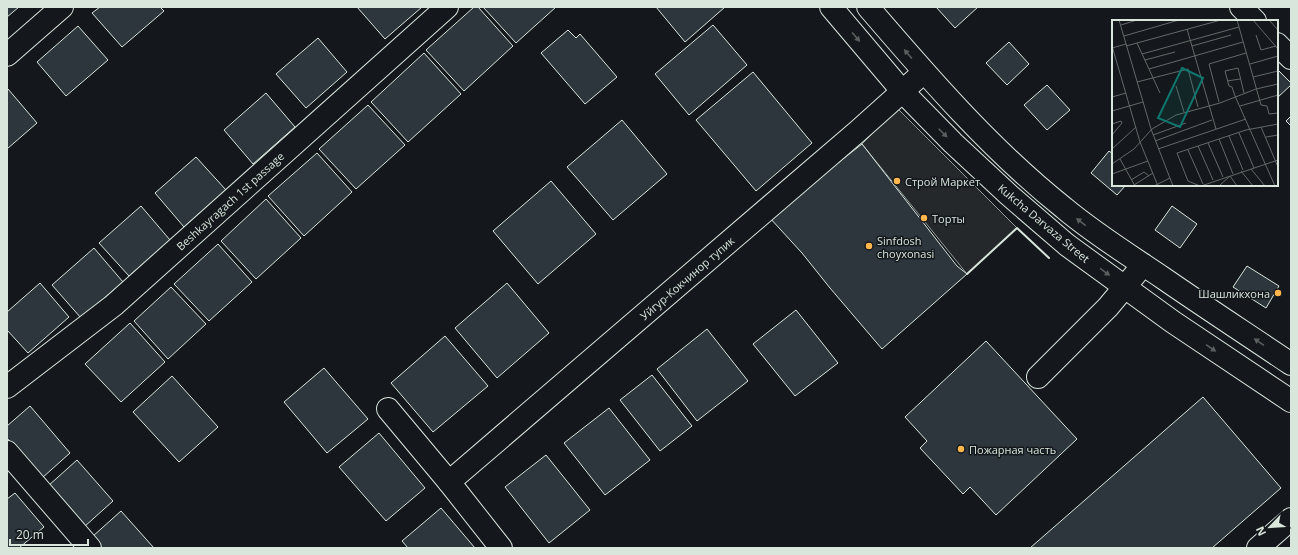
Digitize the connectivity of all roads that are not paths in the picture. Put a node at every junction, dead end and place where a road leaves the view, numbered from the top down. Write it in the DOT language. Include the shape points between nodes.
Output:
graph roads {
  1 [pos="62,7"];
  2 [pos="447,7"];
  3 [pos="831,7"];
  4 [pos="868,7"];
  5 [pos="1241,7"];
  6 [pos="1254,20"];
  7 [pos="1278,45"];
  8 [pos="7,55"];
  9 [pos="1291,58"];
  10 [pos="924,72"];
  11 [pos="903,92"];
  12 [pos="1144,265"];
  13 [pos="1126,287"];
  14 [pos="1291,364"];
  15 [pos="1038,377"];
  16 [pos="7,387"];
  17 [pos="1291,401"];
  18 [pos="388,409"];
  19 [pos="7,452"];
  20 [pos="449,482"];
  21 [pos="1291,519"];
  22 [pos="90,548"];
  23 [pos="501,548"];
  24 [pos="1258,548"];
  1 -- 8 [label="street"];
  2 -- 16 [label="street, Beshkayragach 1st passage" via="114,305"];
  3 -- 11 [label="street, Kukcha Darvaza Street, one-way"];
  10 -- 4 [label="street, one-way"];
  5 -- 6 [label="street"];
  7 -- 9 [label="street"];
  10 -- 11 [label="street, Уйгур-Кокчинор тупик"];
  12 -- 10 [label="street, one-way" via="1097,235 1031,180"];
  11 -- 13 [label="street, Kukcha Darvaza Street, one-way" via="1009,195 1067,245"];
  11 -- 20 [label="street, Уйгур-Кокчинор тупик"];
  12 -- 13 [label="street"];
  14 -- 12 [label="street, one-way"];
  13 -- 15 [label="street"];
  13 -- 17 [label="street, Kukcha Darvaza Street, one-way" via="1173,322"];
  18 -- 20 [label="street"];
  19 -- 22 [label="street"];
  20 -- 23 [label="street"];
  21 -- 24 [label="street"];
}
